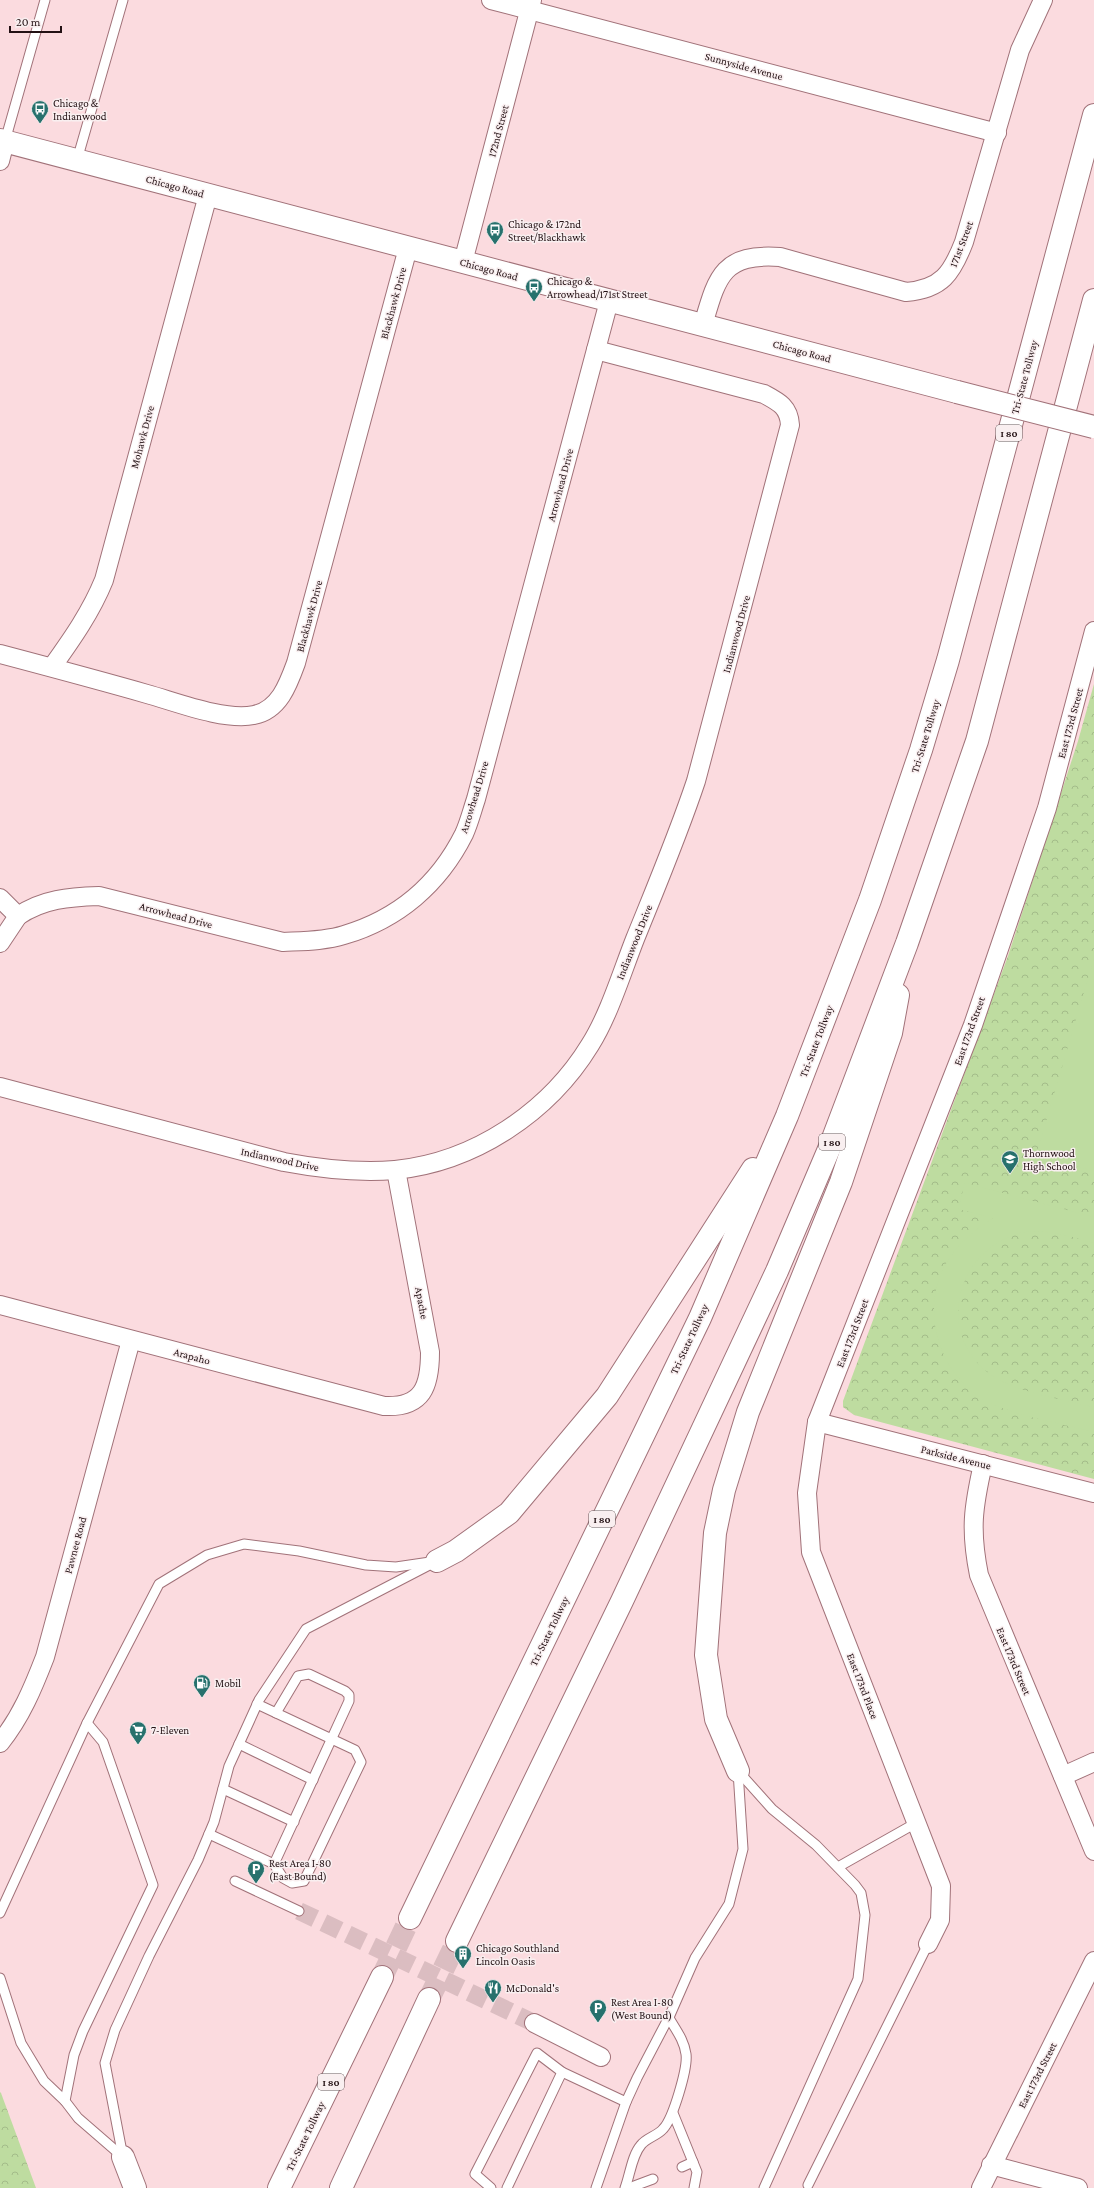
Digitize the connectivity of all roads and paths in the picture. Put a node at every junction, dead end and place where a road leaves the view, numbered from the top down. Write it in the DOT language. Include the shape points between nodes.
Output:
graph roads {
  1 [pos="45,0"];
  2 [pos="123,0"];
  3 [pos="491,0"];
  4 [pos="1043,0"];
  5 [pos="530,5"];
  6 [pos="1094,115"];
  7 [pos="997,133"];
  8 [pos="2,148"];
  9 [pos="76,160"];
  10 [pos="208,195"];
  11 [pos="408,248"];
  12 [pos="464,262"];
  13 [pos="609,300"];
  14 [pos="1094,300"];
  15 [pos="703,325"];
  16 [pos="596,350"];
  17 [pos="1094,427"];
  18 [pos="1094,631"];
  19 [pos="0,654"];
  20 [pos="52,667"];
  21 [pos="0,898"];
  22 [pos="18,916"];
  23 [pos="0,943"];
  24 [pos="907,943"];
  25 [pos="0,1087"];
  26 [pos="787,1116"];
  27 [pos="396,1170"];
  28 [pos="0,1305"];
  29 [pos="131,1340"];
  30 [pos="384,1406"];
  31 [pos="817,1422"];
  32 [pos="983,1464"];
  33 [pos="1094,1493"];
  34 [pos="437,1560"];
  35 [pos="257,1704"];
  36 [pos="276,1713"];
  37 [pos="86,1723"];
  38 [pos="332,1739"];
  39 [pos="0,1743"];
  40 [pos="239,1744"];
  41 [pos="1094,1762"];
  42 [pos="738,1771"];
  43 [pos="1063,1776"];
  44 [pos="314,1780"];
  45 [pos="223,1789"];
  46 [pos="294,1822"];
  47 [pos="916,1823"];
  48 [pos="209,1834"];
  49 [pos="1094,1851"];
  50 [pos="274,1864"];
  51 [pos="838,1867"];
  52 [pos="235,1881"];
  53 [pos="299,1911"];
  54 [pos="0,1913"];
  55 [pos="410,1918"];
  56 [pos="457,1941"];
  57 [pos="928,1944"];
  58 [pos="1094,1961"];
  59 [pos="382,1977"];
  60 [pos="0,1978"];
  61 [pos="429,1999"];
  62 [pos="668,2018"];
  63 [pos="534,2023"];
  64 [pos="601,2057"];
  65 [pos="562,2072"];
  66 [pos="66,2101"];
  67 [pos="626,2102"];
  68 [pos="673,2113"];
  69 [pos="124,2157"];
  70 [pos="693,2162"];
  71 [pos="991,2166"];
  72 [pos="682,2167"];
  73 [pos="653,2179"];
  74 [pos="808,2185"];
  75 [pos="135,2188"];
  76 [pos="279,2188"];
  77 [pos="341,2188"];
  78 [pos="490,2188"];
  79 [pos="507,2188"];
  80 [pos="596,2188"];
  81 [pos="625,2188"];
  82 [pos="629,2188"];
  83 [pos="694,2188"];
  84 [pos="764,2188"];
  85 [pos="981,2188"];
  86 [pos="1078,2188"];
  1 -- 8 [label="lane"];
  2 -- 9 [label="lane"];
  3 -- 5 [label="street, Sunnyside Avenue"];
  4 -- 7 [label="street, 171st Street" via="1020,50"];
  5 -- 7 [label="street, Sunnyside Avenue"];
  5 -- 12 [label="street, 172nd Street"];
  6 -- 26 [label="main road, Tri-State Tollway / I 80" via="950,652 923,742 870,900"];
  7 -- 15 [label="street, 171st Street" via="959,255 948,276 921,290 906,292 780,257 761,255 744,258 722,273 714,287"];
  8 -- 9 [label="main road, Chicago Road"];
  9 -- 10 [label="main road, Chicago Road"];
  10 -- 11 [label="main road, Chicago Road"];
  10 -- 20 [label="street, Mohawk Drive" via="104,580 88,615"];
  11 -- 12 [label="main road, Chicago Road"];
  11 -- 20 [label="street, Blackhawk Drive" via="296,663 288,686 278,700 267,710 254,715 236,716 201,709"];
  12 -- 13 [label="main road, Chicago Road"];
  13 -- 15 [label="main road, Chicago Road"];
  13 -- 16 [label="street, Arrowhead Drive"];
  14 -- 24 [label="main road, I 80" via="977,741"];
  15 -- 17 [label="main road, Chicago Road, bridge"];
  16 -- 22 [label="street, Arrowhead Drive" via="476,799 464,833 431,884 406,906 378,922 343,936 314,940 283,942 99,896 70,896 45,902 31,907"];
  16 -- 27 [label="street, Indianwood Drive" via="764,394 778,401 787,410 789,436 682,825 591,1044 571,1073 550,1096 502,1133 455,1155"];
  18 -- 31 [label="street, East 173rd Street" via="1047,808 973,1025"];
  19 -- 20 [label="street, Blackhawk Drive"];
  21 -- 22 [label="street"];
  22 -- 23 [label="street"];
  24 -- 42 [label="main road" via="891,1033 841,1182 748,1412 715,1534 706,1655 716,1719"];
  24 -- 56 [label="main road, I 80" via="829,1149 777,1271"];
  25 -- 27 [label="street, Indianwood Drive" via="284,1162 318,1169"];
  26 -- 34 [label="main road" via="607,1396 509,1513 456,1551"];
  26 -- 55 [label="main road, Tri-State Tollway / I 80" via="700,1318"];
  27 -- 30 [label="street, Apache" via="427,1327 430,1372 426,1387 418,1398 398,1407"];
  28 -- 29 [label="street, Arapaho"];
  29 -- 30 [label="street, Arapaho"];
  29 -- 39 [label="street, Pawnee Road" via="44,1657 32,1690"];
  31 -- 32 [label="street, Parkside Avenue"];
  31 -- 47 [label="street, East 173rd Place" via="807,1493 811,1552"];
  32 -- 33 [label="street, Parkside Avenue"];
  32 -- 43 [label="street, East 173rd Street" via="972,1518 973,1546 979,1575"];
  34 -- 35 [label="lane" via="306,1629"];
  34 -- 37 [label="lane" via="396,1566 366,1566 299,1551 244,1544 207,1554 159,1584"];
  35 -- 36 [label="lane"];
  35 -- 40 [label="lane"];
  36 -- 38 [label="lane"];
  36 -- 38 [label="lane" via="298,1676 309,1674 349,1695 349,1701"];
  37 -- 54 [label="lane"];
  37 -- 66 [label="lane" via="103,1742 152,1885 83,2031 74,2055"];
  38 -- 44 [label="lane"];
  38 -- 50 [label="lane" via="355,1750 361,1762 304,1881 292,1883 283,1878"];
  40 -- 44 [label="lane"];
  40 -- 45 [label="lane" via="229,1766"];
  41 -- 43 [label="street"];
  42 -- 51 [label="lane" via="772,1809 816,1845"];
  42 -- 62 [label="lane" via="743,1849 730,1904 695,1958"];
  43 -- 49 [label="street, East 173rd Street"];
  44 -- 46 [label="lane"];
  45 -- 46 [label="lane"];
  45 -- 48 [label="lane"];
  46 -- 50 [label="lane"];
  47 -- 51 [label="lane"];
  47 -- 57 [label="street, East 173rd Place" via="941,1886 940,1920"];
  48 -- 50 [label="lane"];
  48 -- 69 [label="lane" via="118,2022 105,2063"];
  51 -- 84 [label="lane" via="860,1893 865,1915 858,1979"];
  52 -- 53 [label="lane"];
  57 -- 74 [label="lane"];
  58 -- 71 [label="street, East 173rd Street"];
  59 -- 76 [label="main road, Tri-State Tollway / I 80"];
  60 -- 66 [label="lane" via="21,2043 44,2081"];
  61 -- 77 [label="main road"];
  62 -- 67 [label="lane"];
  62 -- 68 [label="lane" via="681,2038 686,2055"];
  63 -- 64 [label="street"];
  65 -- 67 [label="lane"];
  65 -- 78 [label="lane" via="537,2053 475,2174"];
  65 -- 79 [label="lane"];
  66 -- 69 [label="lane" via="78,2118"];
  67 -- 80 [label="lane"];
  68 -- 70 [label="lane"];
  68 -- 81 [label="lane" via="663,2129 641,2145"];
  69 -- 75 [label="main road"];
  70 -- 72 [label="lane"];
  70 -- 83 [label="lane" via="697,2172"];
  71 -- 85 [label="street, East 173rd Street"];
  71 -- 86 [label="street"];
  73 -- 82 [label="lane"];
}
